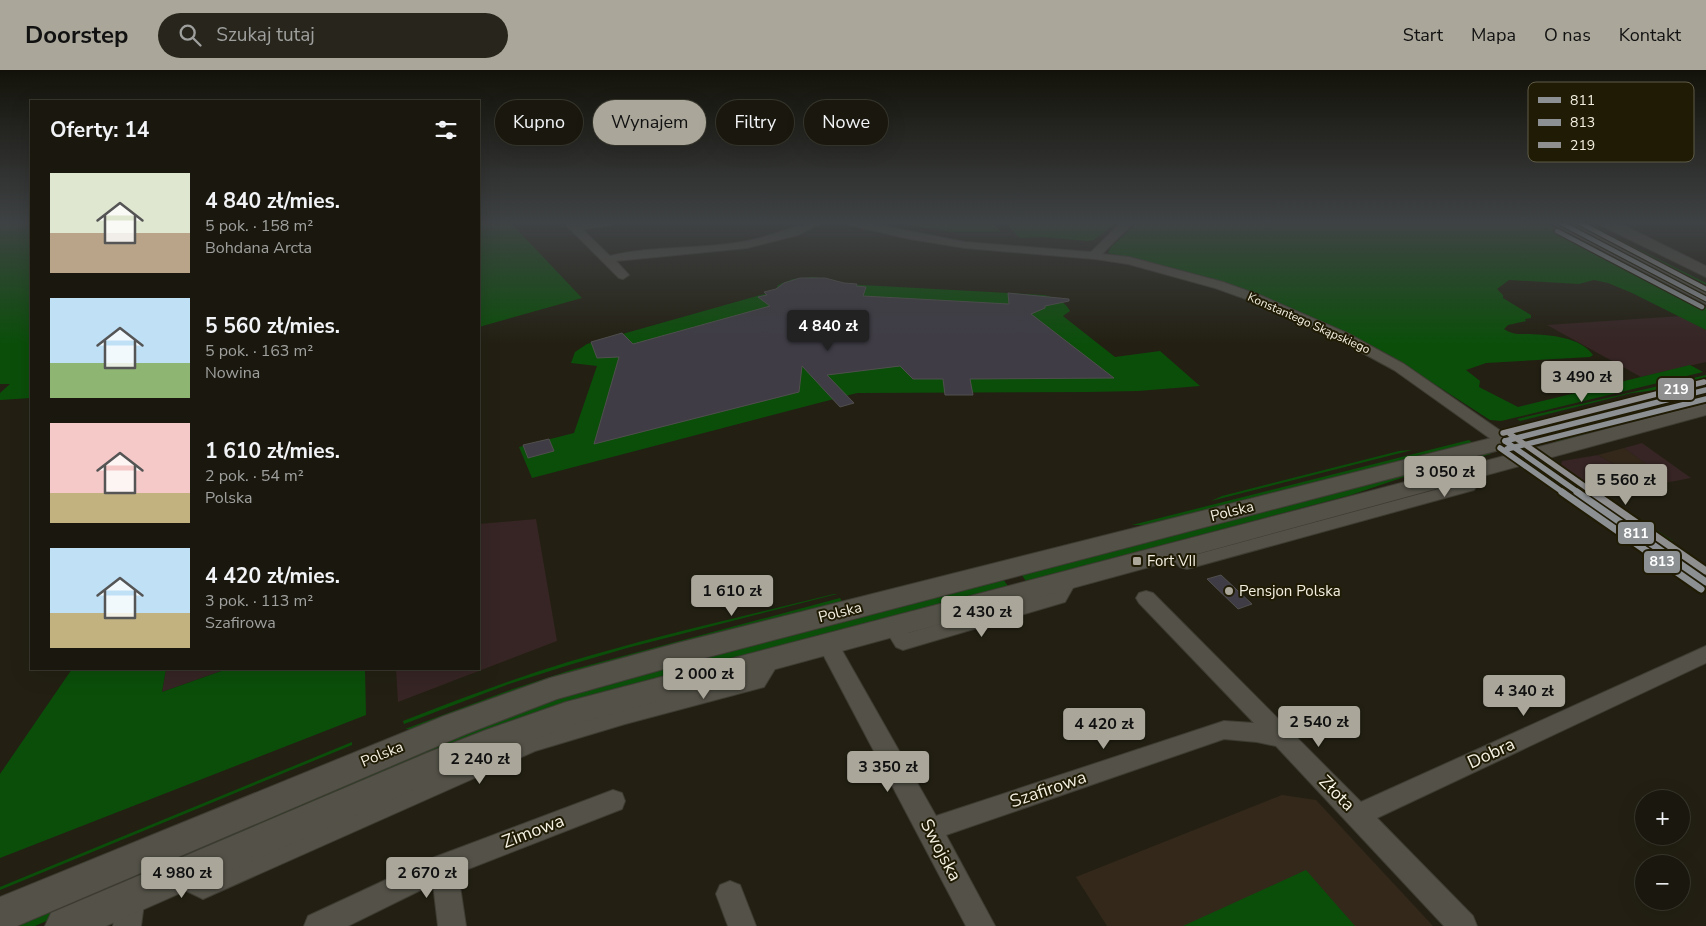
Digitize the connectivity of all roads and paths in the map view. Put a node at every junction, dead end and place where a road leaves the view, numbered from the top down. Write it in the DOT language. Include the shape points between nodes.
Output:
graph roads {
  1 [pos="610,263"];
  2 [pos="1136,263"];
  3 [pos="1638,263"];
  4 [pos="1656,263"];
  5 [pos="1672,263"];
  6 [pos="622,275"];
  7 [pos="1706,280"];
  8 [pos="1706,288"];
  9 [pos="1706,298"];
  10 [pos="1706,390"];
  11 [pos="1706,409"];
  12 [pos="1516,449"];
  13 [pos="1706,582"];
  14 [pos="1146,598"];
  15 [pos="828,643"];
  16 [pos="1706,654"];
  17 [pos="1282,738"];
  18 [pos="613,801"];
  19 [pos="1358,815"];
  20 [pos="930,829"];
  21 [pos="444,866"];
  22 [pos="730,894"];
  23 [pos="131,896"];
  24 [pos="0,915"];
  25 [pos="64,926"];
  26 [pos="127,926"];
  27 [pos="318,926"];
  28 [pos="452,926"];
  29 [pos="742,926"];
  30 [pos="981,926"];
  31 [pos="1463,926"];
  1 -- 6 [label="street"];
  2 -- 12 [label="street, Konstantego Skąpskiego" via="1219,285 1305,319 1370,350"];
  3 -- 9 [label="street"];
  4 -- 8 [label="street"];
  5 -- 7 [label="street"];
  10 -- 12 [label="street, Polska"];
  11 -- 12 [label="street, Polska"];
  12 -- 13 [label="street, Konstantego Skąpskiego"];
  12 -- 15 [label="street, Polska" via="1464,480 1180,557 1068,579"];
  12 -- 24 [label="street, Polska" via="678,654 550,690 381,755"];
  14 -- 17 [label="street, Złota"];
  15 -- 20 [label="street, Swojska"];
  15 -- 23 [label="street, Polska" via="534,725"];
  16 -- 19 [label="street, Dobra"];
  17 -- 19 [label="street, Złota"];
  17 -- 20 [label="street, Szafirowa" via="1257,732 1224,730"];
  18 -- 21 [label="street, Zimowa"];
  19 -- 31 [label="street, Złota"];
  20 -- 30 [label="street, Swojska"];
  21 -- 27 [label="street, Zimowa"];
  21 -- 28 [label="street"];
  22 -- 29 [label="street"];
  23 -- 25 [label="street, Polska"];
  23 -- 26 [label="street"];
}
